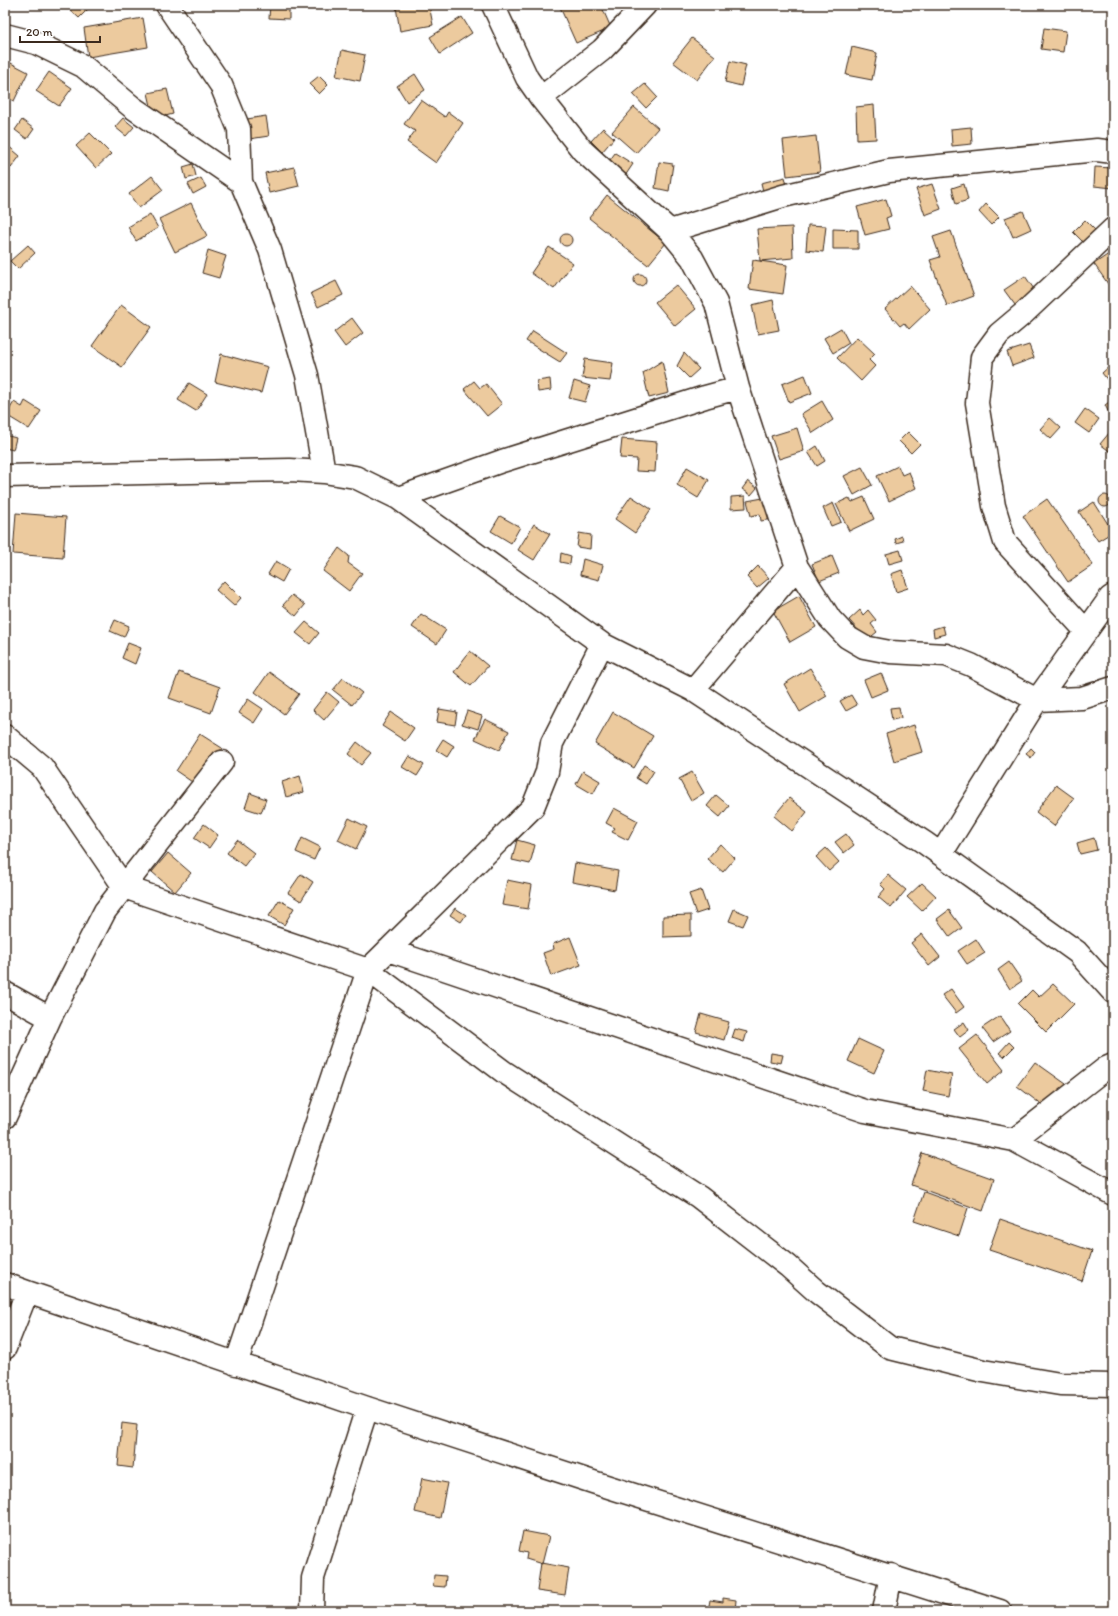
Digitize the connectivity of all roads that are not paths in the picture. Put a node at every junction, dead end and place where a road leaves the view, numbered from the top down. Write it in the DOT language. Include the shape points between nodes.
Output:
graph roads {
  1 [pos="168,5"];
  2 [pos="493,5"];
  3 [pos="646,5"];
  4 [pos="5,35"];
  5 [pos="541,98"];
  6 [pos="1113,152"];
  7 [pos="241,182"];
  8 [pos="1113,229"];
  9 [pos="670,231"];
  10 [pos="738,388"];
  11 [pos="324,472"];
  12 [pos="5,476"];
  13 [pos="398,498"];
  14 [pos="797,567"];
  15 [pos="1113,596"];
  16 [pos="1086,631"];
  17 [pos="602,644"];
  18 [pos="1113,688"];
  19 [pos="693,690"];
  20 [pos="1037,700"];
  21 [pos="5,736"];
  22 [pos="222,762"];
  23 [pos="941,854"];
  24 [pos="124,886"];
  25 [pos="388,950"];
  26 [pos="368,970"];
  27 [pos="1113,992"];
  28 [pos="5,993"];
  29 [pos="50,1018"];
  30 [pos="1113,1064"];
  31 [pos="5,1117"];
  32 [pos="1014,1140"];
  33 [pos="1113,1194"];
  34 [pos="5,1284"];
  35 [pos="26,1292"];
  36 [pos="5,1348"];
  37 [pos="236,1364"];
  38 [pos="1113,1385"];
  39 [pos="367,1408"];
  40 [pos="891,1575"];
  41 [pos="312,1611"];
  42 [pos="884,1611"];
  43 [pos="1000,1611"];
  1 -- 7 [label="street" via="221,85 239,129"];
  2 -- 5 [label="street" via="527,78"];
  3 -- 5 [label="street" via="602,50"];
  4 -- 7 [label="street" via="36,43 83,66 132,107"];
  5 -- 9 [label="street" via="583,151"];
  6 -- 9 [label="street" via="1097,150 888,171 783,196"];
  7 -- 11 [label="street" via="270,250 307,375"];
  8 -- 16 [label="street" via="999,334 982,357 977,403 994,506 1005,542"];
  9 -- 10 [label="street" via="692,258 716,303"];
  10 -- 13 [label="street" via="502,461"];
  10 -- 14 [label="street"];
  11 -- 12 [label="street" via="290,470"];
  11 -- 13 [label="street" via="355,477"];
  13 -- 17 [label="street"];
  14 -- 19 [label="street"];
  14 -- 20 [label="street" via="830,619 847,637 864,647 890,652 946,655 971,665"];
  15 -- 16 [label="street"];
  16 -- 20 [label="street"];
  17 -- 19 [label="street"];
  17 -- 25 [label="street" via="552,743 547,772 533,807"];
  18 -- 20 [label="street" via="1082,698"];
  19 -- 23 [label="street"];
  20 -- 23 [label="street"];
  21 -- 24 [label="street" via="42,767"];
  22 -- 24 [label="street"];
  23 -- 27 [label="street" via="1076,952"];
  24 -- 26 [label="street"];
  24 -- 29 [label="street" via="105,911"];
  25 -- 26 [label="street"];
  25 -- 32 [label="street" via="865,1111"];
  26 -- 37 [label="street"];
  26 -- 38 [label="street" via="504,1072 699,1197 890,1348 983,1371 1060,1384"];
  28 -- 29 [label="street"];
  29 -- 31 [label="street"];
  30 -- 32 [label="street"];
  32 -- 33 [label="street"];
  34 -- 35 [label="street"];
  35 -- 36 [label="street"];
  35 -- 37 [label="street"];
  37 -- 39 [label="street"];
  39 -- 40 [label="street" via="608,1487"];
  39 -- 41 [label="street" via="313,1578"];
  40 -- 42 [label="street"];
  40 -- 43 [label="street"];
}
